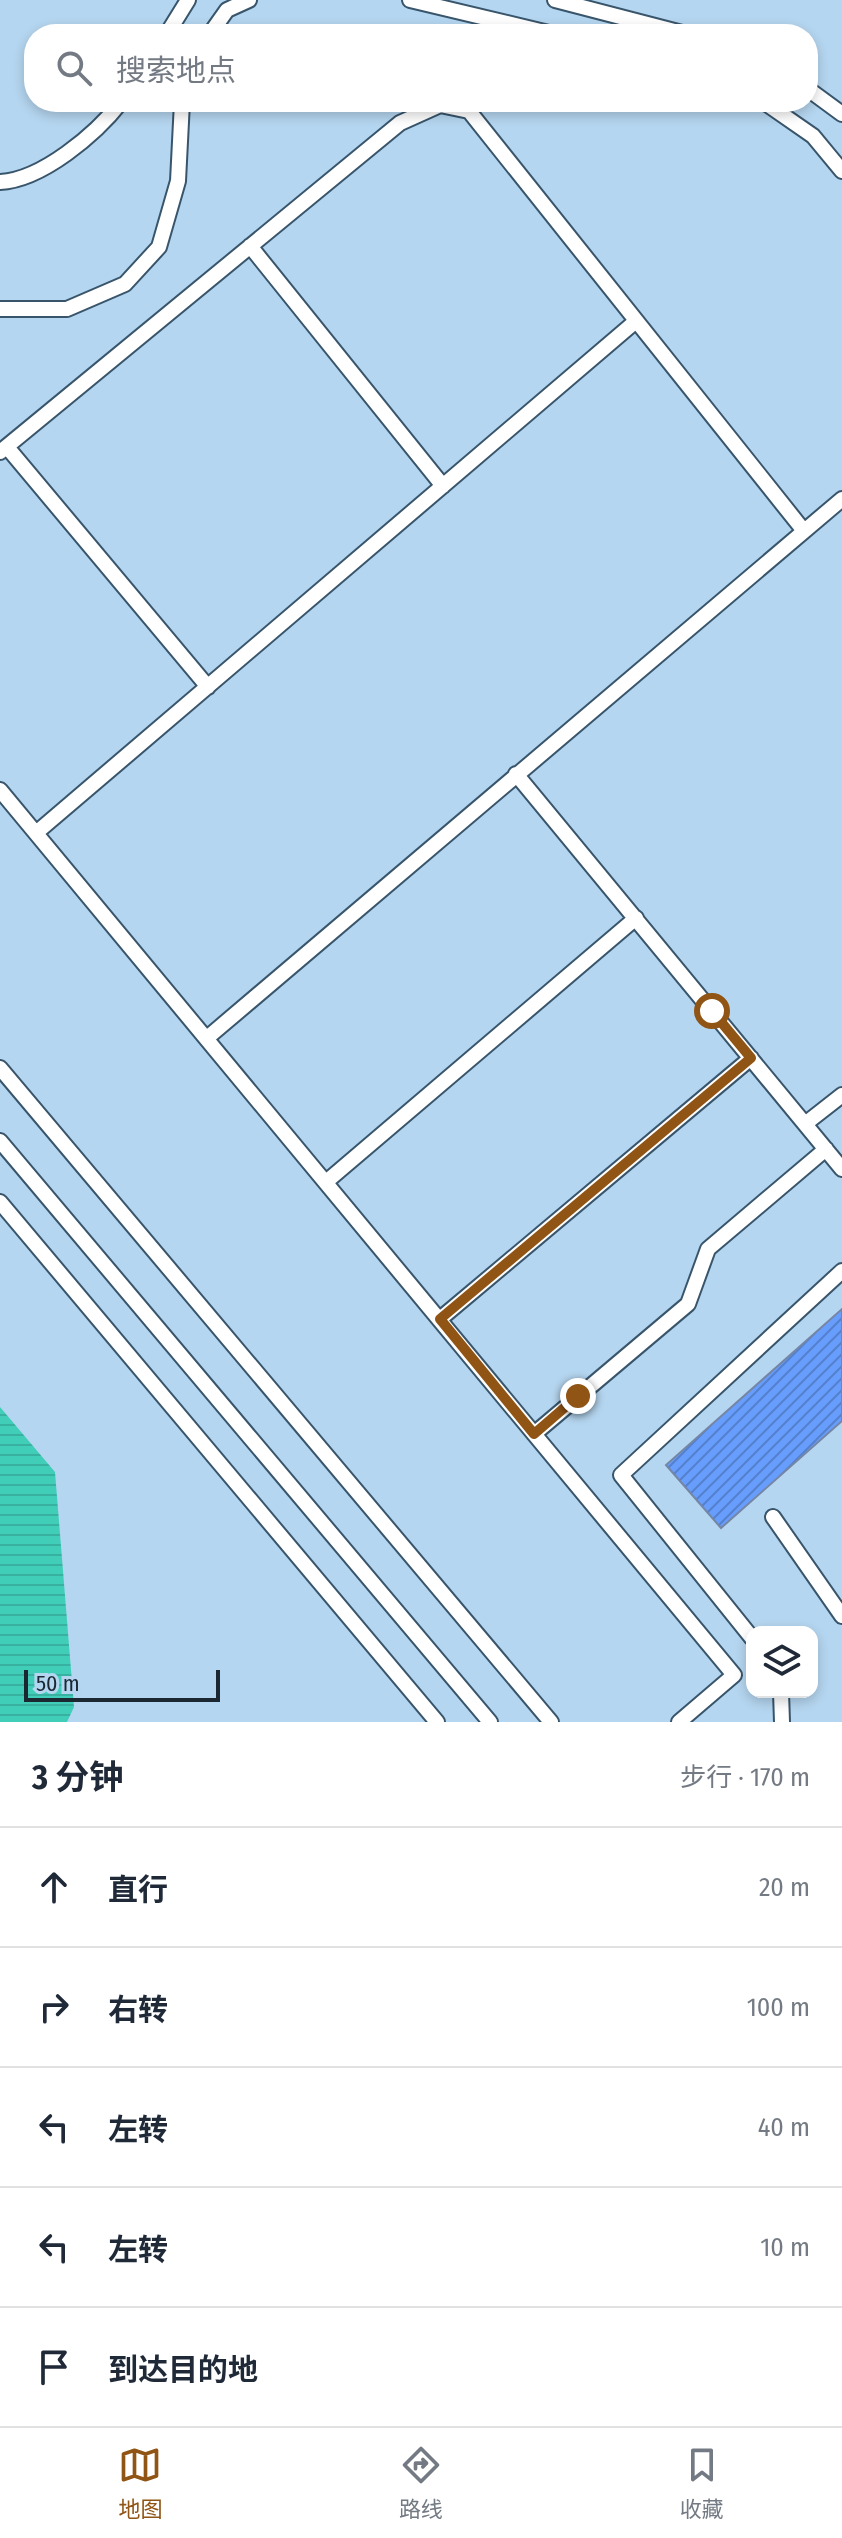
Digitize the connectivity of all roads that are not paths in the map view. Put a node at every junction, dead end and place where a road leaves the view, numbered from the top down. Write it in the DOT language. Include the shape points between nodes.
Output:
graph roads {
  1 [pos="188,0"];
  2 [pos="249,0"];
  3 [pos="410,0"];
  4 [pos="555,0"];
  5 [pos="173,24"];
  6 [pos="217,24"];
  7 [pos="511,24"];
  8 [pos="647,24"];
  9 [pos="818,96"];
  10 [pos="114,112"];
  11 [pos="181,112"];
  12 [pos="424,112"];
  13 [pos="470,112"];
  14 [pos="778,112"];
  15 [pos="842,114"];
  16 [pos="842,171"];
  17 [pos="0,182"];
  18 [pos="250,246"];
  19 [pos="0,309"];
  20 [pos="636,321"];
  21 [pos="3,449"];
  22 [pos="443,486"];
  23 [pos="842,499"];
  24 [pos="804,531"];
  25 [pos="208,687"];
  26 [pos="516,774"];
  27 [pos="0,790"];
  28 [pos="36,833"];
  29 [pos="636,918"];
  30 [pos="207,1038"];
  31 [pos="751,1058"];
  32 [pos="0,1068"];
  33 [pos="842,1095"];
  34 [pos="805,1124"];
  35 [pos="0,1141"];
  36 [pos="826,1149"];
  37 [pos="842,1169"];
  38 [pos="326,1182"];
  39 [pos="0,1202"];
  40 [pos="842,1271"];
  41 [pos="440,1319"];
  42 [pos="534,1434"];
  43 [pos="773,1517"];
  44 [pos="842,1616"];
  45 [pos="746,1631"];
  46 [pos="781,1698"];
  47 [pos="437,1722"];
  48 [pos="490,1722"];
  49 [pos="551,1722"];
  50 [pos="679,1722"];
  51 [pos="782,1722"];
  1 -- 5 [label="lane"];
  2 -- 6 [label="lane" via="227,10"];
  3 -- 7 [label="lane"];
  4 -- 8 [label="lane"];
  9 -- 15 [label="lane"];
  10 -- 17 [label="lane" via="57,160 14,182"];
  11 -- 19 [label="lane" via="178,181 159,247 125,284 67,309"];
  12 -- 18 [label="lane" via="400,123"];
  13 -- 20 [label="lane"];
  14 -- 16 [label="lane" via="813,136"];
  18 -- 21 [label="lane"];
  18 -- 22 [label="lane"];
  20 -- 22 [label="lane"];
  20 -- 24 [label="lane"];
  21 -- 25 [label="lane"];
  22 -- 25 [label="lane"];
  23 -- 24 [label="lane"];
  24 -- 26 [label="lane"];
  25 -- 28 [label="lane"];
  26 -- 29 [label="lane"];
  26 -- 30 [label="lane"];
  27 -- 28 [label="lane"];
  28 -- 30 [label="lane"];
  29 -- 31 [label="lane"];
  29 -- 38 [label="lane"];
  30 -- 38 [label="lane"];
  31 -- 34 [label="lane"];
  31 -- 41 [label="lane"];
  32 -- 49 [label="lane"];
  33 -- 34 [label="lane"];
  34 -- 36 [label="lane"];
  35 -- 48 [label="lane"];
  36 -- 37 [label="lane"];
  36 -- 42 [label="lane" via="708,1249 688,1304"];
  38 -- 41 [label="lane"];
  39 -- 47 [label="lane"];
  40 -- 45 [label="lane" via="621,1475"];
  41 -- 42 [label="lane"];
  42 -- 50 [label="lane" via="734,1675"];
  43 -- 44 [label="lane"];
  46 -- 51 [label="lane"];
}
